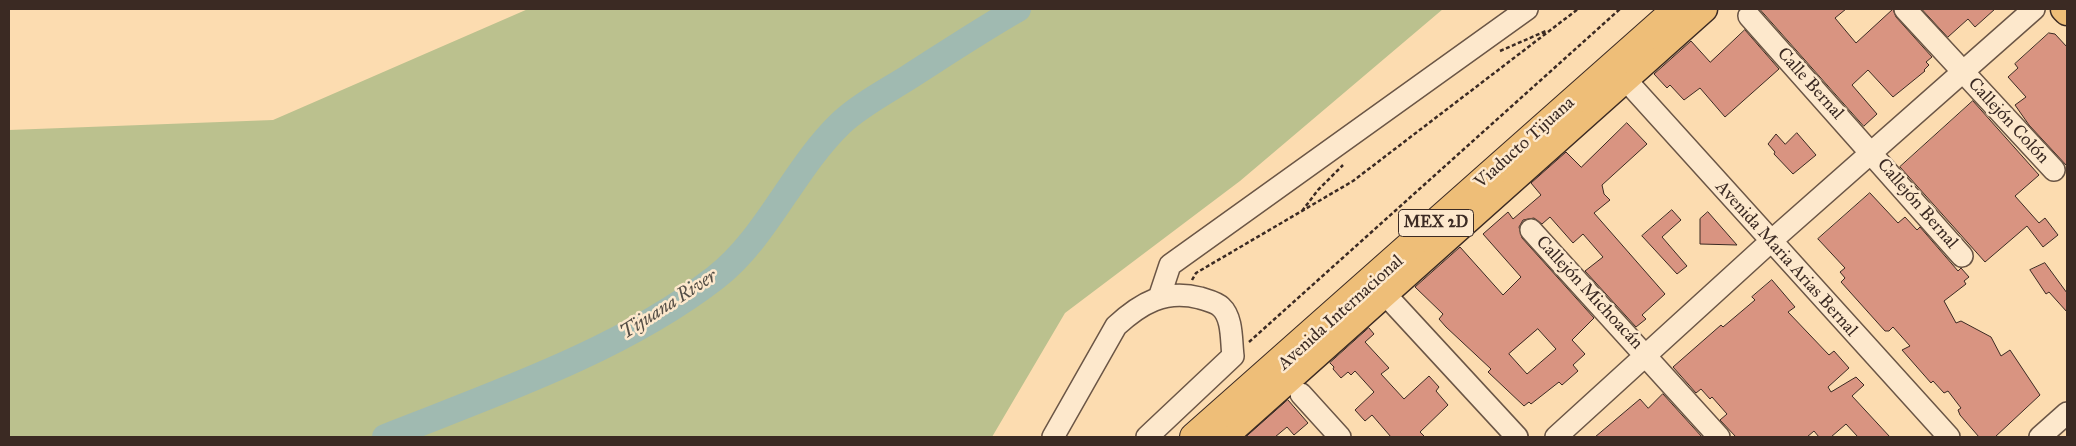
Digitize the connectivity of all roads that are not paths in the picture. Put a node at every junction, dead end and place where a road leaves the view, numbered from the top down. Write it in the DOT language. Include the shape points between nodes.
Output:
graph roads {
  1 [pos="1527,9"];
  2 [pos="1656,9"];
  3 [pos="1668,9"];
  4 [pos="1677,9"];
  5 [pos="1683,9"];
  6 [pos="1704,9"];
  7 [pos="1904,9"];
  8 [pos="2034,9"];
  9 [pos="2064,9"];
  10 [pos="2067,12"];
  11 [pos="1749,16"];
  12 [pos="1962,72"];
  13 [pos="1625,79"];
  14 [pos="1872,152"];
  15 [pos="2054,170"];
  16 [pos="1532,230"];
  17 [pos="1770,242"];
  18 [pos="1962,256"];
  19 [pos="1384,293"];
  20 [pos="1159,298"];
  21 [pos="1647,356"];
  22 [pos="1301,394"];
  23 [pos="2067,413"];
  24 [pos="1053,437"];
  25 [pos="1147,437"];
  26 [pos="1174,437"];
  27 [pos="1186,437"];
  28 [pos="1194,437"];
  29 [pos="1201,437"];
  30 [pos="1224,437"];
  31 [pos="1340,437"];
  32 [pos="1517,437"];
  33 [pos="1556,437"];
  34 [pos="1719,437"];
  35 [pos="1949,437"];
  36 [pos="2040,437"];
  1 -- 20 [label="street" via="1170,265"];
  2 -- 26 [label="highway, Avenida Internacional"];
  3 -- 27 [label="highway, Viaducto Tijuana / MEX 2D"];
  4 -- 28 [label="highway, Viaducto Tijuana / MEX 2D"];
  5 -- 29 [label="highway, Avenida Internacional"];
  6 -- 13 [label="main road, Avenida Internacional"];
  7 -- 12 [label="street, Callejón Colón"];
  8 -- 12 [label="street"];
  9 -- 10 [label="main road"];
  11 -- 14 [label="street, Calle Bernal"];
  12 -- 14 [label="street"];
  12 -- 15 [label="street, Callejón Colón"];
  13 -- 17 [label="street, Avenida Maria Arias Bernal"];
  13 -- 19 [label="main road, Avenida Internacional"];
  14 -- 17 [label="street"];
  14 -- 18 [label="street, Callejón Bernal"];
  16 -- 21 [label="street, Callejón Michoacán"];
  17 -- 21 [label="street"];
  17 -- 35 [label="street, Avenida Maria Arias Bernal"];
  19 -- 30 [label="main road, Avenida Internacional"];
  19 -- 32 [label="street"];
  20 -- 24 [label="street" via="1130,313 1116,326"];
  20 -- 25 [label="street" via="1182,294 1222,307 1229,321 1233,356"];
  21 -- 33 [label="street"];
  21 -- 34 [label="street, Callejón Michoacán"];
  22 -- 31 [label="street"];
  23 -- 36 [label="street"];
}
